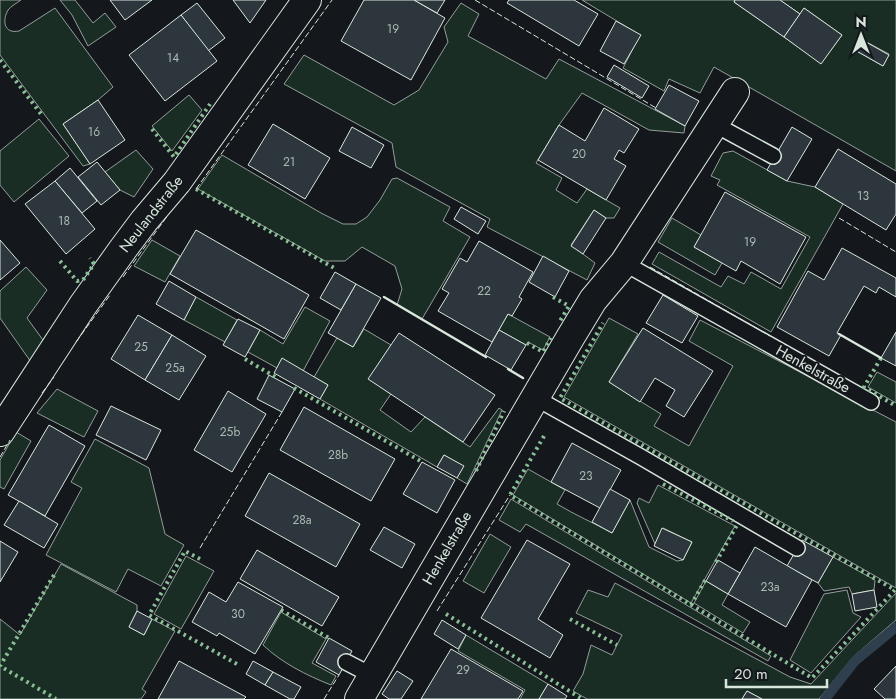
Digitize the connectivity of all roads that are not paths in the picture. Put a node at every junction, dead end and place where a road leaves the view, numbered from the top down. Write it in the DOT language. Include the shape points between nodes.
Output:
graph roads {
  1 [pos="308,0"];
  2 [pos="735,92"];
  3 [pos="714,124"];
  4 [pos="773,156"];
  5 [pos="624,263"];
  6 [pos="534,397"];
  7 [pos="871,402"];
  8 [pos="0,432"];
  9 [pos="797,548"];
  10 [pos="346,662"];
  11 [pos="372,676"];
  12 [pos="359,699"];
  1 -- 8 [label="street, Neulandstraße" via="177,182 144,221 83,305"];
  2 -- 3 [label="street, Henkelstraße"];
  3 -- 4 [label="lane"];
  3 -- 5 [label="street, Henkelstraße"];
  5 -- 6 [label="street, Henkelstraße" via="593,300"];
  5 -- 7 [label="lane, Henkelstraße"];
  6 -- 9 [label="lane"];
  6 -- 11 [label="street, Henkelstraße"];
  10 -- 11 [label="lane"];
  11 -- 12 [label="street, Henkelstraße"];
}
